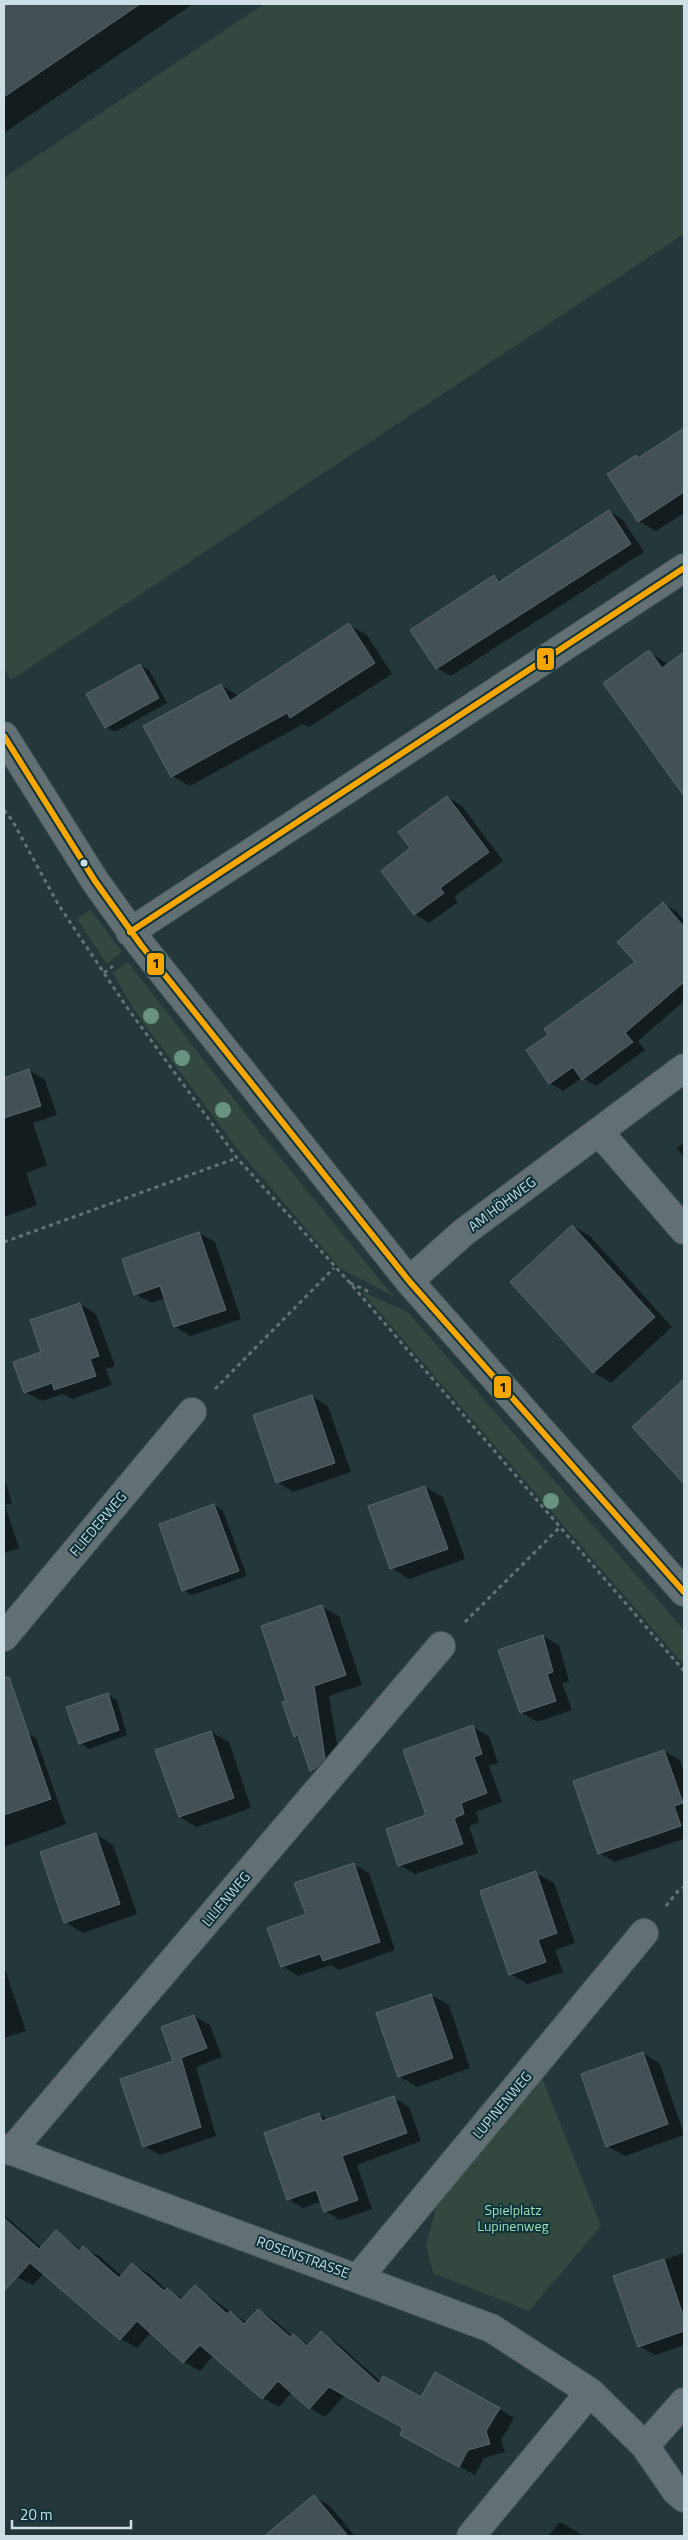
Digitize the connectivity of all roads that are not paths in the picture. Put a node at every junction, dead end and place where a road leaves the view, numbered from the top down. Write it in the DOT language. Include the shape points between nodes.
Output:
graph roads {
  1 [pos="684,568"];
  2 [pos="4,739"];
  3 [pos="130,932"];
  4 [pos="684,1068"];
  5 [pos="599,1132"];
  6 [pos="684,1230"];
  7 [pos="409,1281"];
  8 [pos="192,1412"];
  9 [pos="684,1592"];
  10 [pos="4,1637"];
  11 [pos="441,1646"];
  12 [pos="644,1933"];
  13 [pos="7,2149"];
  14 [pos="359,2278"];
  15 [pos="590,2392"];
  16 [pos="684,2402"];
  17 [pos="645,2446"];
  18 [pos="684,2498"];
  19 [pos="471,2536"];
  1 -- 3 [label="street"];
  2 -- 3 [label="street"];
  3 -- 7 [label="street"];
  4 -- 5 [label="street, AM HÖHWEG"];
  5 -- 6 [label="street"];
  5 -- 7 [label="street, AM HÖHWEG" via="464,1232"];
  7 -- 9 [label="street"];
  8 -- 10 [label="street, FLIEDERWEG"];
  11 -- 13 [label="street, LILIENWEG"];
  12 -- 14 [label="street, LUPINENWEG"];
  13 -- 14 [label="street, ROSENSTRASSE"];
  14 -- 15 [label="street, ROSENSTRASSE" via="491,2328"];
  15 -- 17 [label="street, ROSENSTRASSE"];
  15 -- 19 [label="street"];
  16 -- 17 [label="street"];
  17 -- 18 [label="street, ROSENSTRASSE"];
}
